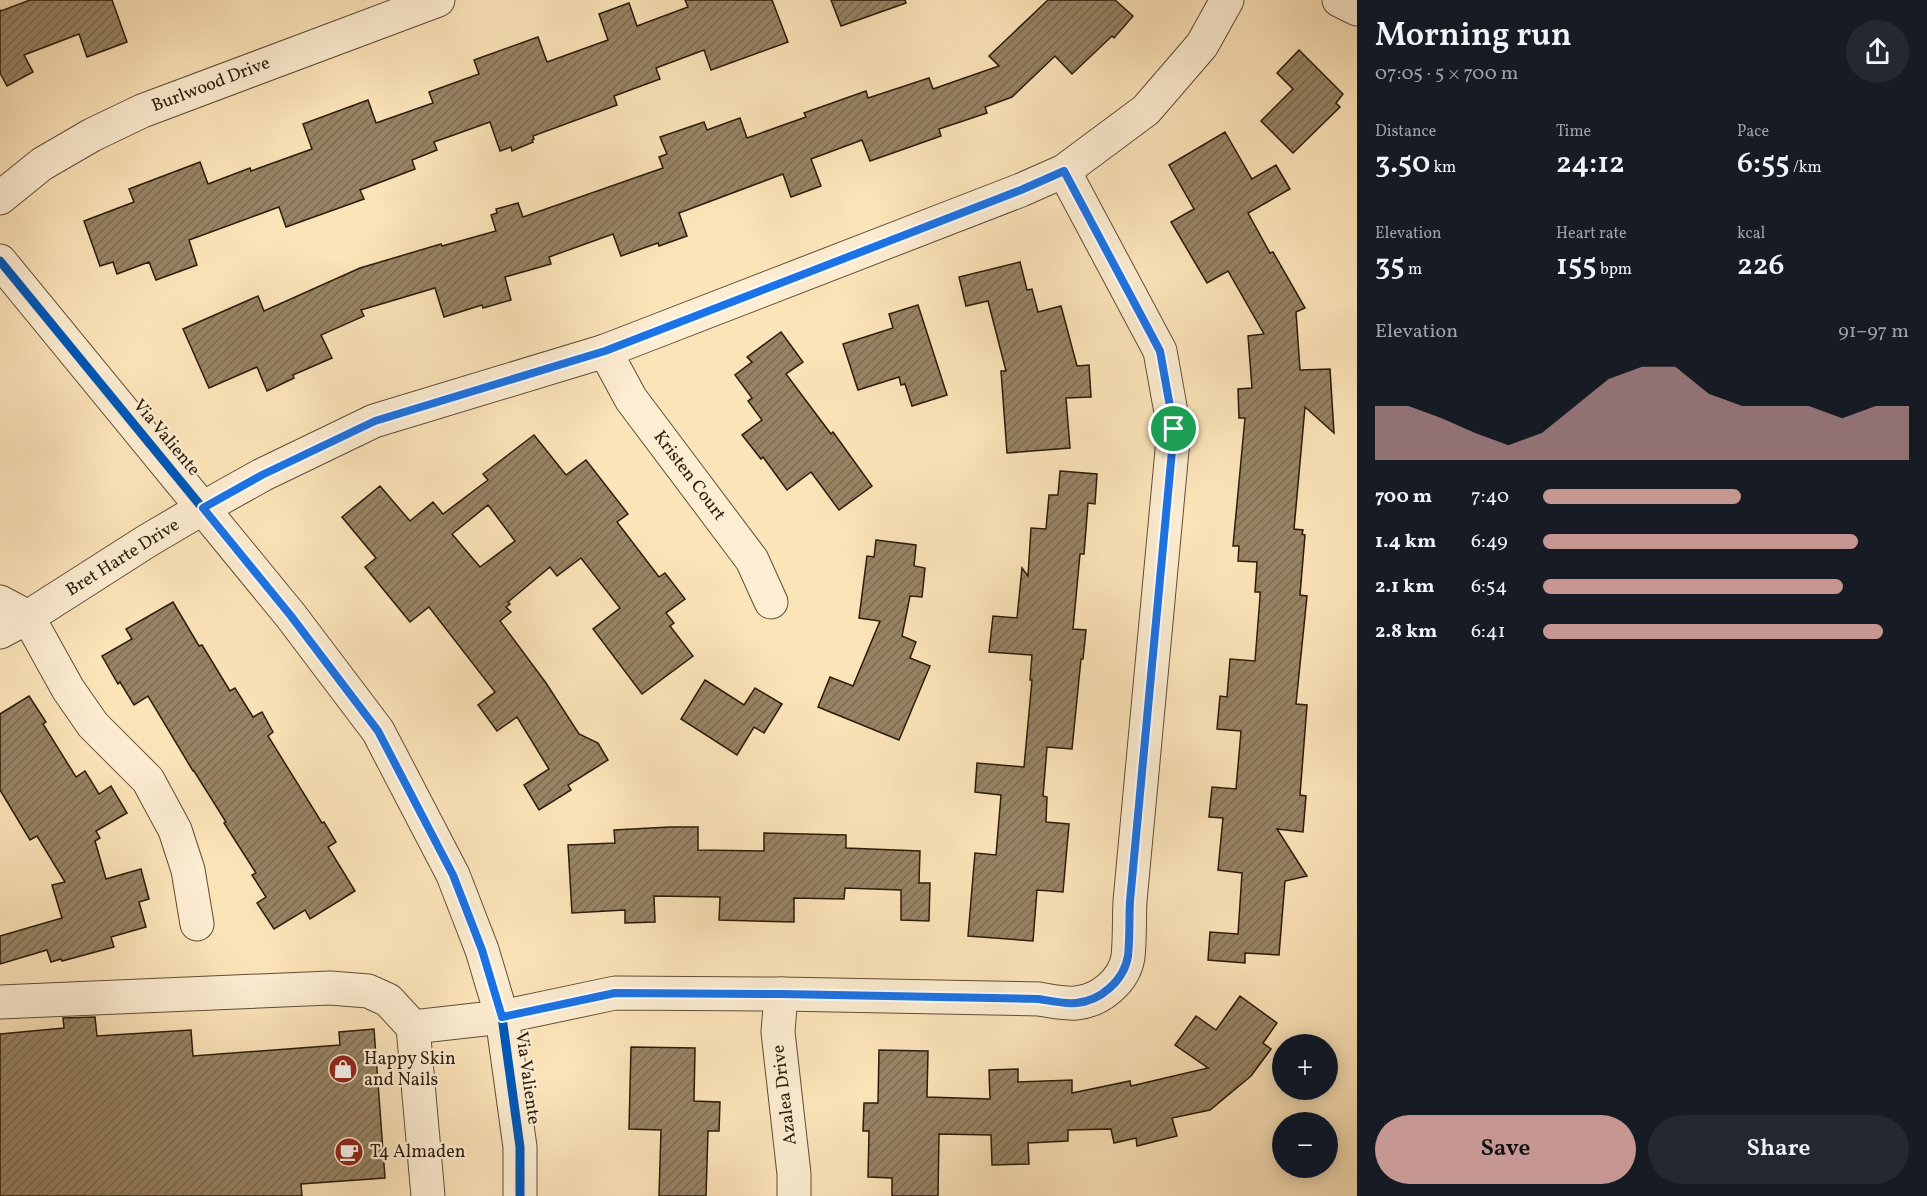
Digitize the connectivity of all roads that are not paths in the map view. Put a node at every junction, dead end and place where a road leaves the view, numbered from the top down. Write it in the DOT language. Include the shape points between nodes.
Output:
graph roads {
  1 [pos="438,0"];
  2 [pos="1227,0"];
  3 [pos="1339,0"];
  4 [pos="1357,9"];
  5 [pos="1064,171"];
  6 [pos="0,198"];
  7 [pos="0,261"];
  8 [pos="605,351"];
  9 [pos="203,508"];
  10 [pos="0,602"];
  11 [pos="771,602"];
  12 [pos="14,625"];
  13 [pos="197,924"];
  14 [pos="781,994"];
  15 [pos="0,1002"];
  16 [pos="502,1017"];
  17 [pos="413,1027"];
  18 [pos="428,1196"];
  19 [pos="520,1196"];
  20 [pos="794,1196"];
  1 -- 6 [label="street, Burlwood Drive" via="142,111 42,164"];
  2 -- 5 [label="street, Bret Harte Drive" via="1202,45 1146,111"];
  3 -- 4 [label="street"];
  5 -- 8 [label="street, Bret Harte Drive"];
  5 -- 14 [label="street" via="1160,351 1174,429 1128,958 1109,989 1077,1003"];
  7 -- 9 [label="street, Via Valiente"];
  8 -- 9 [label="street, Bret Harte Drive" via="375,421"];
  8 -- 11 [label="street, Kristen Court" via="631,399 752,560"];
  9 -- 12 [label="street, Bret Harte Drive"];
  9 -- 16 [label="street, Via Valiente" via="378,731 453,875"];
  10 -- 12 [label="street"];
  12 -- 13 [label="street" via="93,725 148,780 179,840"];
  14 -- 16 [label="street" via="615,993"];
  14 -- 20 [label="street, Azalea Drive" via="778,1032"];
  15 -- 17 [label="street" via="330,988 368,991 388,1000"];
  16 -- 17 [label="street"];
  16 -- 19 [label="street, Via Valiente" via="520,1147"];
  17 -- 18 [label="street"];
}
